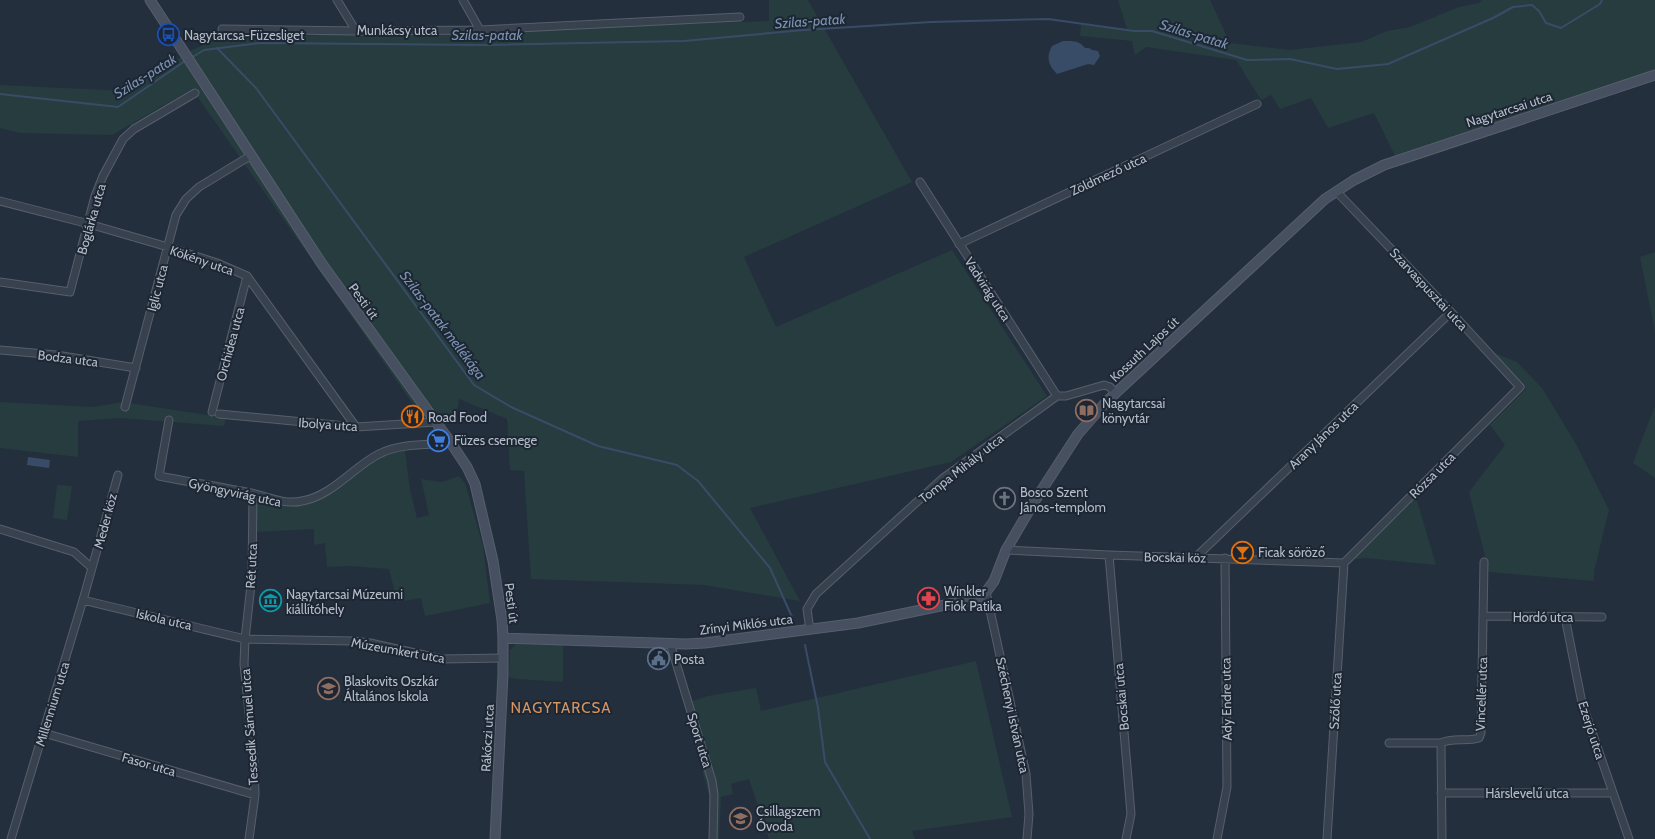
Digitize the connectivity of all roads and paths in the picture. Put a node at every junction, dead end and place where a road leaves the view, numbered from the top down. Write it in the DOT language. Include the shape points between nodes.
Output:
graph roads {
  1 [pos="150,0"];
  2 [pos="337,0"];
  3 [pos="463,0"];
  4 [pos="740,17"];
  5 [pos="222,29"];
  6 [pos="480,30"];
  7 [pos="356,31"];
  8 [pos="1655,75"];
  9 [pos="195,93"];
  10 [pos="1257,104"];
  11 [pos="250,156"];
  12 [pos="1372,170"];
  13 [pos="920,182"];
  14 [pos="1336,191"];
  15 [pos="0,201"];
  16 [pos="89,224"];
  17 [pos="959,244"];
  18 [pos="168,247"];
  19 [pos="247,276"];
  20 [pos="0,282"];
  21 [pos="1452,312"];
  22 [pos="0,350"];
  23 [pos="136,368"];
  24 [pos="1520,388"];
  25 [pos="1115,393"];
  26 [pos="1056,396"];
  27 [pos="125,407"];
  28 [pos="216,413"];
  29 [pos="169,420"];
  30 [pos="436,422"];
  31 [pos="356,427"];
  32 [pos="451,444"];
  33 [pos="118,475"];
  34 [pos="253,494"];
  35 [pos="0,529"];
  36 [pos="1006,550"];
  37 [pos="1109,555"];
  38 [pos="1195,558"];
  39 [pos="1225,558"];
  40 [pos="1484,562"];
  41 [pos="1344,563"];
  42 [pos="92,568"];
  43 [pos="986,592"];
  44 [pos="83,600"];
  45 [pos="1484,616"];
  46 [pos="1565,617"];
  47 [pos="1602,617"];
  48 [pos="808,630"];
  49 [pos="503,638"];
  50 [pos="245,639"];
  51 [pos="670,643"];
  52 [pos="503,658"];
  53 [pos="44,734"];
  54 [pos="1389,743"];
  55 [pos="1441,743"];
  56 [pos="1441,793"];
  57 [pos="1613,793"];
  58 [pos="254,795"];
  59 [pos="11,839"];
  60 [pos="249,839"];
  61 [pos="495,839"];
  62 [pos="714,839"];
  63 [pos="1027,839"];
  64 [pos="1126,839"];
  65 [pos="1217,839"];
  66 [pos="1327,839"];
  67 [pos="1442,839"];
  68 [pos="1629,839"];
  1 -- 11 [label="main road, Pesti út"];
  2 -- 7 [label="street"];
  3 -- 6 [label="street"];
  4 -- 6 [label="street, Munkácsy utca"];
  5 -- 7 [label="street, Munkácsy utca"];
  6 -- 7 [label="street, Munkácsy utca"];
  8 -- 12 [label="main road, Nagytarcsai utca"];
  9 -- 16 [label="street, Boglárka utca" via="134,129 123,139 95,196"];
  10 -- 17 [label="street, Zöldmező utca"];
  11 -- 18 [label="street, Iglic utca" via="199,187 186,199 176,215"];
  11 -- 30 [label="main road, Pesti út" via="322,264"];
  12 -- 14 [label="main road, Kossuth Lajos út"];
  13 -- 17 [label="street, Vadvirág utca"];
  14 -- 21 [label="street, Szarvaspusztai utca"];
  14 -- 25 [label="main road, Kossuth Lajos út"];
  15 -- 16 [label="street, Kökény utca"];
  16 -- 18 [label="street, Kökény utca"];
  16 -- 20 [label="street, Boglárka utca" via="70,292"];
  17 -- 26 [label="street, Vadvirág utca"];
  18 -- 19 [label="street, Kökény utca"];
  18 -- 23 [label="street, Iglic utca"];
  19 -- 28 [label="street, Orchidea utca"];
  19 -- 31 [label="street, Kökény utca"];
  21 -- 24 [label="street, Szarvaspusztai utca"];
  21 -- 38 [label="street, Arany János utca"];
  22 -- 23 [label="street, Bodza utca" via="56,355"];
  23 -- 27 [label="street, Iglic utca"];
  24 -- 41 [label="street, Rózsa utca"];
  25 -- 26 [label="street, Tompa Mihály utca" via="1104,385 1066,396"];
  25 -- 36 [label="main road, Kossuth Lajos út" via="1078,434"];
  26 -- 48 [label="street, Tompa Mihály utca" via="942,479 835,576 816,594 807,609"];
  28 -- 31 [label="street, Ibolya utca"];
  29 -- 34 [label="street, Gyöngyvirág utca" via="158,476"];
  30 -- 31 [label="street, Ibolya utca"];
  30 -- 32 [label="main road, Pesti út"];
  32 -- 34 [label="street, Gyöngyvirág utca" via="402,447 380,453 333,487 302,501 285,503"];
  32 -- 49 [label="main road, Pesti út" via="475,484 493,561"];
  33 -- 42 [label="street, Meder köz"];
  34 -- 50 [label="street, Rét utca" via="252,576"];
  35 -- 42 [label="street" via="74,552"];
  36 -- 37 [label="street, Bocskai köz"];
  36 -- 43 [label="main road, Kossuth Lajos út" via="994,582"];
  37 -- 38 [label="street, Bocskai köz"];
  37 -- 64 [label="street, Bocskai utca" via="1131,814"];
  38 -- 39 [label="street, Bocskai köz"];
  39 -- 41 [label="street, Bocskai köz"];
  39 -- 65 [label="street, Ady Endre utca" via="1227,787"];
  40 -- 45 [label="street, Vincellér utca"];
  41 -- 66 [label="street, Szőlő utca"];
  42 -- 44 [label="street, Millennium utca"];
  43 -- 48 [label="main road, Zrínyi Miklós utca" via="979,598 966,601 858,623"];
  43 -- 63 [label="street, Széchenyi István utca" via="1026,774 1029,814"];
  44 -- 50 [label="street, Iskola utca"];
  44 -- 53 [label="street, Millennium utca"];
  45 -- 46 [label="street, Hordó utca"];
  45 -- 55 [label="street, Vincellér utca" via="1481,733 1479,738 1473,740 1446,740"];
  46 -- 47 [label="street, Hordó utca"];
  46 -- 57 [label="street, Ezerjó utca" via="1582,703"];
  48 -- 51 [label="main road, Zrínyi Miklós utca" via="704,643"];
  49 -- 51 [label="main road, Zrínyi Miklós utca"];
  49 -- 52 [label="main road, Rákóczi utca"];
  50 -- 52 [label="street, Múzeumkert utca" via="353,641 442,659"];
  50 -- 58 [label="street, Tessedik Sámuel utca" via="244,664 254,762"];
  51 -- 62 [label="street, Sport utca" via="712,780"];
  52 -- 61 [label="main road, Rákóczi utca"];
  53 -- 58 [label="street, Fasor utca"];
  53 -- 59 [label="street, Millennium utca"];
  54 -- 55 [label="street, Vincellér utca"];
  55 -- 56 [label="street"];
  56 -- 57 [label="street, Hárslevelű utca"];
  56 -- 67 [label="street"];
  57 -- 68 [label="street, Ezerjó utca"];
  58 -- 60 [label="street, Tessedik Sámuel utca"];
}
